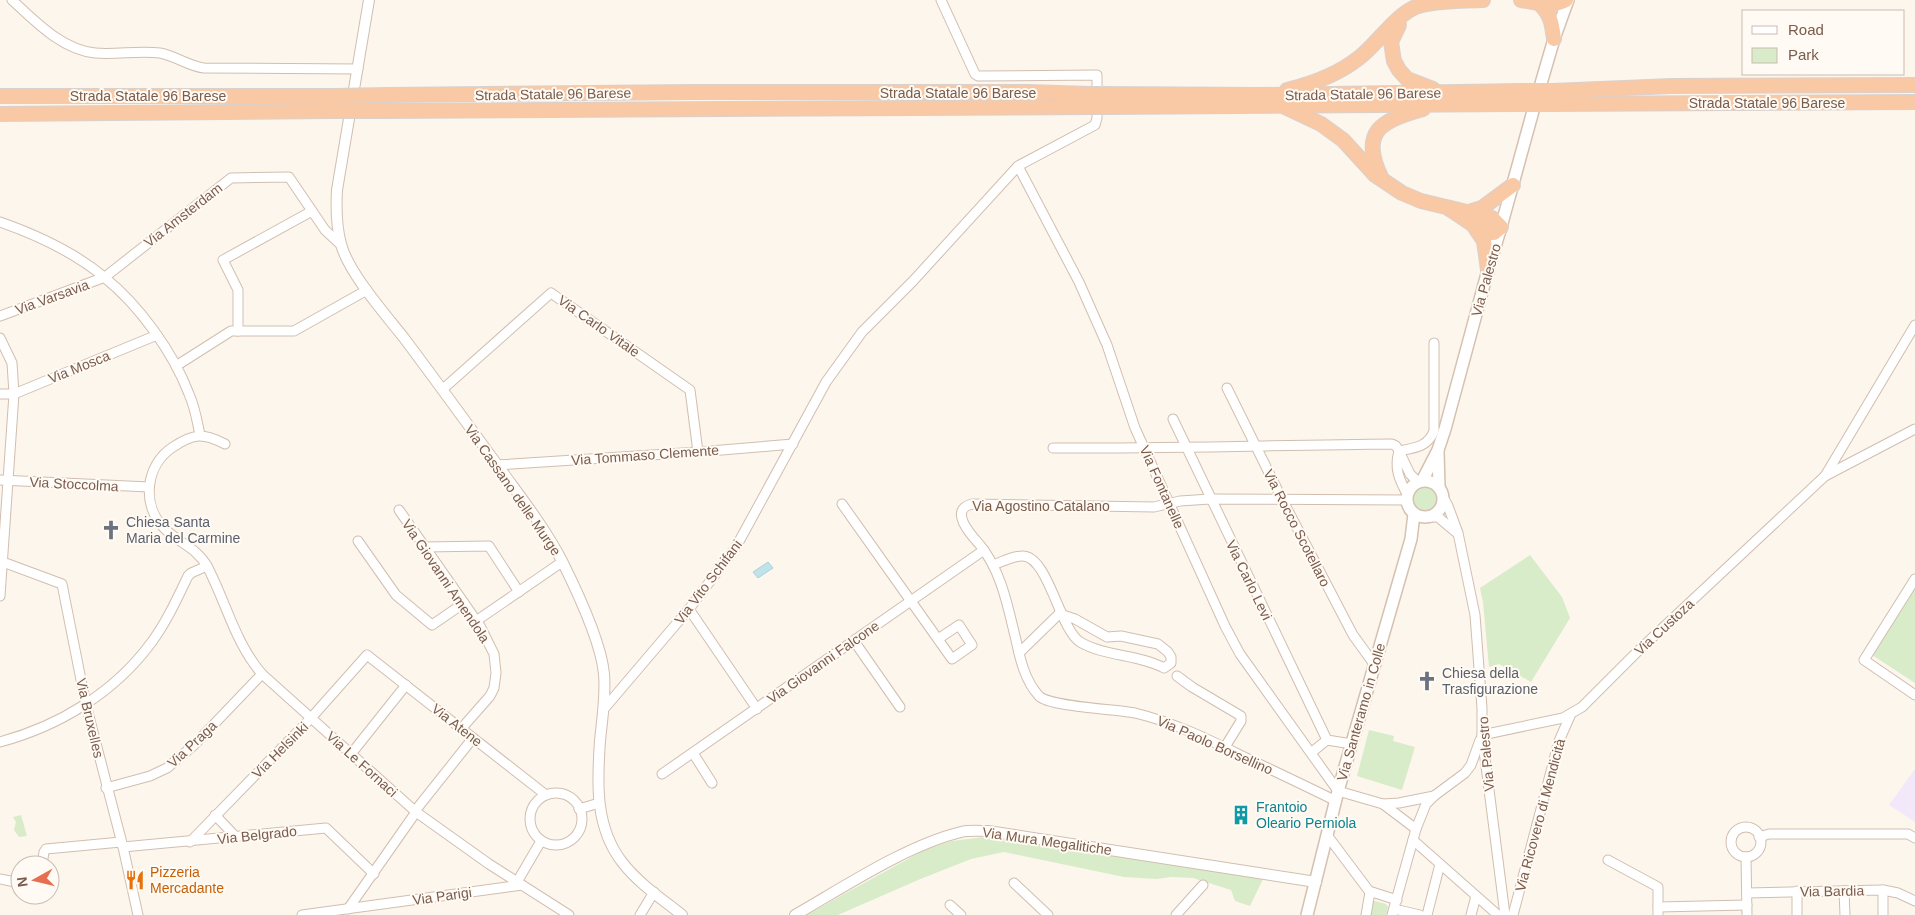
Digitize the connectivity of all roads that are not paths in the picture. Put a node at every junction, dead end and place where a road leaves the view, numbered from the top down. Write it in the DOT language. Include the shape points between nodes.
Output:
graph roads {
  1 [pos="12,0"];
  2 [pos="369,0"];
  3 [pos="941,0"];
  4 [pos="1483,0"];
  5 [pos="1521,0"];
  6 [pos="1567,0"];
  7 [pos="1540,4"];
  8 [pos="1406,12"];
  9 [pos="1554,39"];
  10 [pos="358,69"];
  11 [pos="1915,85"];
  12 [pos="1262,95"];
  13 [pos="0,96"];
  14 [pos="1552,97"];
  15 [pos="1446,99"];
  16 [pos="1096,100"];
  17 [pos="1915,102"];
  18 [pos="1280,105"];
  19 [pos="0,114"];
  20 [pos="1018,166"];
  21 [pos="1383,182"];
  22 [pos="1512,185"];
  23 [pos="1448,208"];
  24 [pos="312,211"];
  25 [pos="1467,212"];
  26 [pos="0,222"];
  27 [pos="1474,225"];
  28 [pos="1502,228"];
  29 [pos="341,245"];
  30 [pos="1488,270"];
  31 [pos="105,277"];
  32 [pos="367,290"];
  33 [pos="0,316"];
  34 [pos="1915,325"];
  35 [pos="238,331"];
  36 [pos="157,335"];
  37 [pos="0,338"];
  38 [pos="1434,343"];
  39 [pos="176,366"];
  40 [pos="1227,388"];
  41 [pos="442,389"];
  42 [pos="0,394"];
  43 [pos="14,394"];
  44 [pos="1173,419"];
  45 [pos="1915,429"];
  46 [pos="200,434"];
  47 [pos="225,444"];
  48 [pos="794,444"];
  49 [pos="1254,445"];
  50 [pos="1053,448"];
  51 [pos="1187,448"];
  52 [pos="1145,449"];
  53 [pos="1438,450"];
  54 [pos="1400,451"];
  55 [pos="698,452"];
  56 [pos="497,464"];
  57 [pos="1825,476"];
  58 [pos="4,481"];
  59 [pos="1420,482"];
  60 [pos="149,487"];
  61 [pos="1441,492"];
  62 [pos="1407,497"];
  63 [pos="1210,499"];
  64 [pos="1282,500"];
  65 [pos="1168,502"];
  66 [pos="842,504"];
  67 [pos="399,510"];
  68 [pos="1414,514"];
  69 [pos="1429,517"];
  70 [pos="1458,533"];
  71 [pos="1411,539"];
  72 [pos="358,541"];
  73 [pos="424,547"];
  74 [pos="984,550"];
  75 [pos="1,561"];
  76 [pos="562,562"];
  77 [pos="207,566"];
  78 [pos="993,566"];
  79 [pos="1915,579"];
  80 [pos="519,592"];
  81 [pos="0,596"];
  82 [pos="911,601"];
  83 [pos="464,603"];
  84 [pos="689,609"];
  85 [pos="1062,613"];
  86 [pos="476,621"];
  87 [pos="938,639"];
  88 [pos="854,641"];
  89 [pos="1019,653"];
  90 [pos="367,655"];
  91 [pos="1374,664"];
  92 [pos="1168,665"];
  93 [pos="262,674"];
  94 [pos="406,685"];
  95 [pos="1915,695"];
  96 [pos="86,705"];
  97 [pos="900,707"];
  98 [pos="757,709"];
  99 [pos="603,710"];
  100 [pos="1570,716"];
  101 [pos="311,718"];
  102 [pos="461,729"];
  103 [pos="1482,735"];
  104 [pos="473,738"];
  105 [pos="1327,740"];
  106 [pos="0,742"];
  107 [pos="1352,744"];
  108 [pos="1224,747"];
  109 [pos="1312,752"];
  110 [pos="693,753"];
  111 [pos="352,754"];
  112 [pos="662,774"];
  113 [pos="712,783"];
  114 [pos="106,788"];
  115 [pos="546,796"];
  116 [pos="1337,796"];
  117 [pos="1434,796"];
  118 [pos="599,803"];
  119 [pos="1383,804"];
  120 [pos="580,809"];
  121 [pos="416,812"];
  122 [pos="215,815"];
  123 [pos="1416,829"];
  124 [pos="1327,836"];
  125 [pos="236,837"];
  126 [pos="1760,837"];
  127 [pos="1915,838"];
  128 [pos="1413,840"];
  129 [pos="541,841"];
  130 [pos="190,842"];
  131 [pos="122,844"];
  132 [pos="44,855"];
  133 [pos="1746,857"];
  134 [pos="1608,860"];
  135 [pos="1440,864"];
  136 [pos="374,874"];
  137 [pos="1316,882"];
  138 [pos="1014,883"];
  139 [pos="519,884"];
  140 [pos="1203,885"];
  141 [pos="1883,890"];
  142 [pos="1797,891"];
  143 [pos="1844,891"];
  144 [pos="654,892"];
  145 [pos="1370,892"];
  146 [pos="1747,893"];
  147 [pos="1476,896"];
  148 [pos="1915,901"];
  149 [pos="1747,904"];
  150 [pos="950,905"];
  151 [pos="1394,908"];
  152 [pos="348,909"];
  153 [pos="1658,911"];
  154 [pos="1697,911"];
  155 [pos="138,915"];
  156 [pos="302,915"];
  157 [pos="569,915"];
  158 [pos="640,915"];
  159 [pos="682,915"];
  160 [pos="796,915"];
  161 [pos="962,915"];
  162 [pos="1048,915"];
  163 [pos="1176,915"];
  164 [pos="1306,915"];
  165 [pos="1366,915"];
  166 [pos="1420,915"];
  167 [pos="1427,915"];
  168 [pos="1471,915"];
  169 [pos="1498,915"];
  170 [pos="1505,915"];
  171 [pos="1513,915"];
  172 [pos="1747,915"];
  173 [pos="1797,915"];
  174 [pos="1845,915"];
  175 [pos="1883,915"];
  1 -- 10 [label="street" via="43,29 83,51 148,52 204,68"];
  2 -- 10 [label="street, Via Cassano delle Murge"];
  3 -- 20 [label="street, Via Vito Schifani" via="978,76 1098,75 1098,118 1094,125"];
  4 -- 8 [label="highway" via="1432,3"];
  5 -- 7 [label="highway"];
  6 -- 7 [label="highway" via="1558,4"];
  6 -- 9 [label="main road, Via Palestro"];
  7 -- 9 [label="highway" via="1548,12"];
  8 -- 12 [label="highway" via="1360,58 1325,78"];
  8 -- 15 [label="highway" via="1391,42 1396,65 1407,79"];
  9 -- 22 [label="main road, Via Palestro"];
  10 -- 29 [label="street, Via Cassano delle Murge" via="337,190"];
  11 -- 14 [label="highway, Strada Statale 96 Barese" via="1672,86"];
  12 -- 15 [label="highway, Strada Statale 96 Barese"];
  12 -- 16 [label="highway, Strada Statale 96 Barese"];
  13 -- 16 [label="highway, Strada Statale 96 Barese, bridge" via="1027,92"];
  14 -- 15 [label="highway, Strada Statale 96 Barese, bridge"];
  14 -- 17 [label="highway, Strada Statale 96 Barese"];
  15 -- 18 [label="highway, Strada Statale 96 Barese"];
  15 -- 21 [label="highway" via="1380,126 1372,144 1374,163"];
  16 -- 18 [label="highway, Strada Statale 96 Barese"];
  16 -- 19 [label="highway, Strada Statale 96 Barese, bridge"];
  18 -- 21 [label="highway" via="1321,124 1336,135"];
  20 -- 48 [label="street, Via Vito Schifani" via="862,332 826,382"];
  20 -- 52 [label="street, Via Fontanelle" via="1080,282 1107,344"];
  21 -- 23 [label="highway" via="1422,201"];
  22 -- 25 [label="highway" via="1482,208"];
  22 -- 28 [label="main road, Via Palestro"];
  23 -- 25 [label="highway"];
  23 -- 27 [label="highway"];
  24 -- 29 [label="street"];
  24 -- 31 [label="street, Via Amsterdam" via="289,177 231,178"];
  24 -- 35 [label="street" via="223,260 238,290"];
  25 -- 28 [label="highway" via="1492,218"];
  26 -- 31 [label="street" via="57,246"];
  27 -- 28 [label="highway" via="1488,233"];
  27 -- 30 [label="highway" via="1484,241"];
  28 -- 30 [label="main road, Via Palestro"];
  29 -- 32 [label="street, Via Cassano delle Murge"];
  30 -- 53 [label="main road, Via Palestro"];
  31 -- 33 [label="street, Via Varsavia"];
  31 -- 36 [label="street" via="142,314"];
  32 -- 35 [label="street" via="294,331"];
  32 -- 41 [label="street, Via Cassano delle Murge"];
  34 -- 57 [label="street"];
  35 -- 39 [label="street" via="231,331"];
  36 -- 39 [label="street"];
  36 -- 43 [label="street, Via Mosca"];
  37 -- 43 [label="street" via="12,363"];
  38 -- 54 [label="street" via="1434,432 1428,442"];
  39 -- 46 [label="street" via="190,395"];
  40 -- 49 [label="street, Via Rocco Scotellaro"];
  41 -- 55 [label="street, Via Carlo Vitale" via="551,293 690,390"];
  41 -- 56 [label="street, Via Cassano delle Murge"];
  42 -- 43 [label="street, Via Mosca"];
  43 -- 58 [label="street"];
  44 -- 51 [label="street, Via Carlo Levi"];
  45 -- 57 [label="street"];
  46 -- 47 [label="street"];
  46 -- 60 [label="street" via="167,451 154,468"];
  48 -- 55 [label="street, Via Tommaso Clemente"];
  48 -- 84 [label="street, Via Vito Schifani" via="736,547"];
  49 -- 51 [label="street"];
  49 -- 54 [label="street" via="1392,444"];
  49 -- 64 [label="street, Via Rocco Scotellaro"];
  50 -- 52 [label="street"];
  51 -- 52 [label="street"];
  51 -- 63 [label="street, Via Carlo Levi"];
  52 -- 65 [label="street, Via Fontanelle"];
  53 -- 59 [label="main road, Via Palestro"];
  53 -- 61 [label="main road, Via Palestro"];
  54 -- 59 [label="street" via="1410,474"];
  54 -- 62 [label="street" via="1396,461 1398,476"];
  55 -- 56 [label="street, Via Tommaso Clemente"];
  56 -- 76 [label="street, Via Cassano delle Murge"];
  57 -- 100 [label="street, Via Custoza"];
  58 -- 60 [label="street, Via Stoccolma"];
  58 -- 75 [label="street"];
  59 -- 61 [label="main road" via="1428,481"];
  59 -- 62 [label="main road" via="1410,489"];
  60 -- 77 [label="street, Via Le Fornaci" via="149,497 158,521 166,531 198,553"];
  61 -- 69 [label="main road" via="1439,511"];
  61 -- 70 [label="street, Via Palestro"];
  62 -- 64 [label="street"];
  62 -- 68 [label="main road"];
  63 -- 64 [label="street"];
  63 -- 65 [label="street"];
  63 -- 105 [label="street, Via Carlo Levi"];
  64 -- 91 [label="street, Via Rocco Scotellaro" via="1353,635"];
  65 -- 74 [label="street, Via Agostino Catalano" via="1154,507 968,505 962,514 962,523"];
  65 -- 109 [label="street, Via Fontanelle" via="1232,640"];
  66 -- 82 [label="street"];
  67 -- 73 [label="street, Via Giovanni Amendola"];
  68 -- 69 [label="main road"];
  68 -- 71 [label="main road"];
  69 -- 70 [label="street" via="1438,517"];
  69 -- 71 [label="main road"];
  70 -- 103 [label="street, Via Palestro" via="1475,615"];
  71 -- 91 [label="main road, Via Santeramo in Colle"];
  72 -- 83 [label="street" via="396,595 432,625"];
  73 -- 80 [label="street" via="489,546"];
  73 -- 83 [label="street, Via Giovanni Amendola"];
  74 -- 78 [label="street, Via Paolo Borsellino"];
  74 -- 82 [label="street, Via Giovanni Falcone"];
  75 -- 81 [label="street"];
  75 -- 96 [label="street, Via Bruxelles" via="62,584"];
  76 -- 80 [label="street"];
  76 -- 99 [label="street, Via Cassano delle Murge" via="602,661"];
  77 -- 93 [label="street, Via Le Fornaci" via="242,645"];
  77 -- 96 [label="street" via="188,576 152,642 133,665"];
  78 -- 85 [label="street" via="1023,556 1031,559 1046,578"];
  78 -- 89 [label="street, Via Paolo Borsellino" via="1004,593"];
  79 -- 95 [label="street" via="1864,660"];
  80 -- 86 [label="street"];
  82 -- 87 [label="street"];
  82 -- 88 [label="street, Via Giovanni Falcone"];
  83 -- 86 [label="street, Via Giovanni Amendola"];
  84 -- 98 [label="street"];
  84 -- 99 [label="street, Via Vito Schifani"];
  85 -- 89 [label="street"];
  85 -- 92 [label="street" via="1071,632 1081,642 1096,649"];
  85 -- 92 [label="street" via="1107,637 1122,636 1158,644 1171,657"];
  86 -- 102 [label="street, Via Giovanni Amendola" via="494,654 496,681 490,696"];
  88 -- 97 [label="street"];
  88 -- 98 [label="street, Via Giovanni Falcone"];
  89 -- 108 [label="street, Via Paolo Borsellino" via="1029,680 1043,699 1156,718"];
  90 -- 94 [label="street, Via Atene"];
  90 -- 101 [label="street, Via Helsinki"];
  91 -- 107 [label="main road, Via Santeramo in Colle"];
  92 -- 108 [label="street" via="1192,687 1240,716 1242,721"];
  93 -- 101 [label="street, Via Le Fornaci"];
  93 -- 114 [label="street, Via Praga" via="194,746 167,768"];
  94 -- 102 [label="street, Via Atene"];
  94 -- 111 [label="street"];
  96 -- 106 [label="street" via="52,723"];
  96 -- 114 [label="street, Via Bruxelles"];
  98 -- 110 [label="street, Via Giovanni Falcone"];
  99 -- 118 [label="street, Via Cassano delle Murge" via="597,786"];
  100 -- 103 [label="street, Via Custoza"];
  100 -- 171 [label="street, Via Ricovero di Mendicità" via="1559,740"];
  101 -- 111 [label="street, Via Le Fornaci"];
  101 -- 122 [label="street, Via Helsinki"];
  102 -- 104 [label="street, Via Atene"];
  103 -- 117 [label="street" via="1465,773"];
  103 -- 170 [label="street, Via Palestro"];
  104 -- 115 [label="street, Via Atene"];
  104 -- 121 [label="street"];
  105 -- 107 [label="street"];
  105 -- 109 [label="street"];
  107 -- 116 [label="main road, Via Santeramo in Colle"];
  108 -- 116 [label="street, Via Paolo Borsellino"];
  109 -- 116 [label="street, Via Fontanelle"];
  110 -- 112 [label="street, Via Giovanni Falcone"];
  110 -- 113 [label="street"];
  111 -- 121 [label="street, Via Le Fornaci"];
  114 -- 131 [label="street, Via Bruxelles"];
  115 -- 120 [label="street" via="568,796"];
  115 -- 129 [label="street" via="531,810 535,835"];
  116 -- 119 [label="street, Via Paolo Borsellino"];
  116 -- 124 [label="main road, Via Santeramo in Colle"];
  117 -- 119 [label="street"];
  117 -- 123 [label="street" via="1426,804"];
  118 -- 120 [label="street"];
  118 -- 144 [label="street, Via Cassano delle Murge" via="609,840 622,862"];
  119 -- 123 [label="street"];
  120 -- 129 [label="street" via="581,826 572,840 557,846"];
  121 -- 136 [label="street"];
  121 -- 139 [label="street, Via Le Fornaci"];
  122 -- 125 [label="street"];
  122 -- 130 [label="street, Via Helsinki"];
  123 -- 128 [label="street"];
  124 -- 137 [label="main road, Via Santeramo in Colle"];
  124 -- 145 [label="street"];
  125 -- 130 [label="street, Via Belgrado"];
  125 -- 136 [label="street, Via Belgrado" via="326,828"];
  126 -- 127 [label="street" via="1769,834 1908,834"];
  126 -- 133 [label="street" via="1758,850"];
  126 -- 133 [label="street" via="1754,830 1745,828 1733,836 1733,850"];
  128 -- 135 [label="street"];
  128 -- 151 [label="street"];
  129 -- 139 [label="street"];
  130 -- 131 [label="street, Via Belgrado"];
  131 -- 132 [label="street, Via Belgrado" via="46,850"];
  131 -- 155 [label="street, Via Bruxelles"];
  133 -- 146 [label="street"];
  134 -- 153 [label="street" via="1658,887"];
  135 -- 147 [label="street"];
  135 -- 167 [label="street"];
  136 -- 152 [label="street"];
  137 -- 160 [label="street, Via Mura Megalitiche" via="998,832 963,831 906,853"];
  137 -- 164 [label="main road, Via Santeramo in Colle"];
  138 -- 162 [label="street"];
  139 -- 152 [label="street, Via Parigi"];
  139 -- 157 [label="street, Via Le Fornaci"];
  140 -- 163 [label="street"];
  141 -- 143 [label="street, Via Bardia"];
  141 -- 148 [label="street, Via Bardia"];
  141 -- 175 [label="street"];
  142 -- 143 [label="street, Via Bardia"];
  142 -- 146 [label="street, Via Bardia"];
  142 -- 173 [label="street"];
  143 -- 174 [label="street"];
  144 -- 158 [label="street"];
  144 -- 159 [label="street, Via Cassano delle Murge"];
  145 -- 151 [label="street"];
  145 -- 165 [label="street"];
  146 -- 149 [label="street"];
  147 -- 168 [label="street"];
  147 -- 169 [label="street"];
  149 -- 154 [label="street"];
  149 -- 172 [label="street"];
  150 -- 161 [label="street"];
  151 -- 166 [label="street"];
  152 -- 156 [label="street, Via Parigi"];
  153 -- 154 [label="street"];
}
